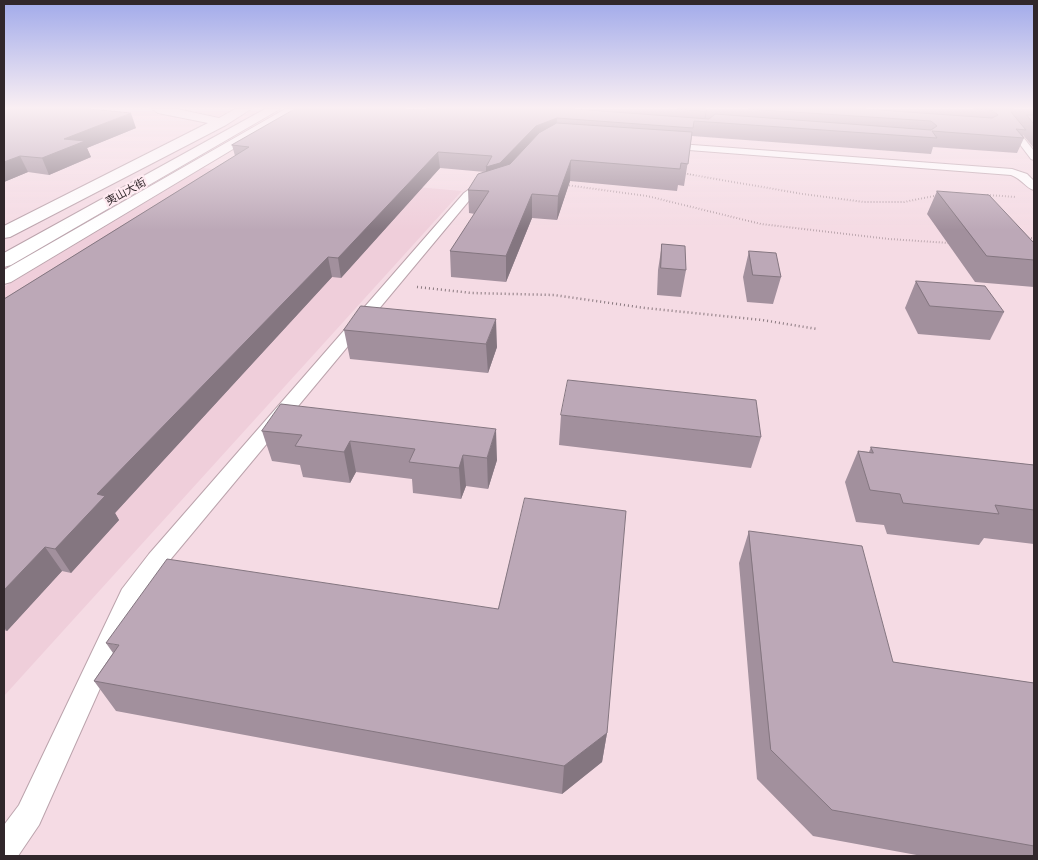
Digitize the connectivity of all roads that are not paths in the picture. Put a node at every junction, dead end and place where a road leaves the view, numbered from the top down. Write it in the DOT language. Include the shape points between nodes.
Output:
graph roads {
  1 [pos="169,149"];
  2 [pos="185,149"];
  3 [pos="203,149"];
  4 [pos="225,149"];
  5 [pos="698,149"];
  6 [pos="504,184"];
  7 [pos="1034,187"];
  8 [pos="4,233"];
  9 [pos="4,248"];
  10 [pos="4,261"];
  11 [pos="4,278"];
  12 [pos="4,850"];
  1 -- 8 [label="street"];
  2 -- 9 [label="street, 夷山大街"];
  3 -- 10 [label="street, 夷山大街"];
  4 -- 11 [label="street"];
  5 -- 7 [label="lane" via="1012,172 1024,176"];
  6 -- 12 [label="lane" via="482,188 468,195 157,560 130,596 29,815"];
}
